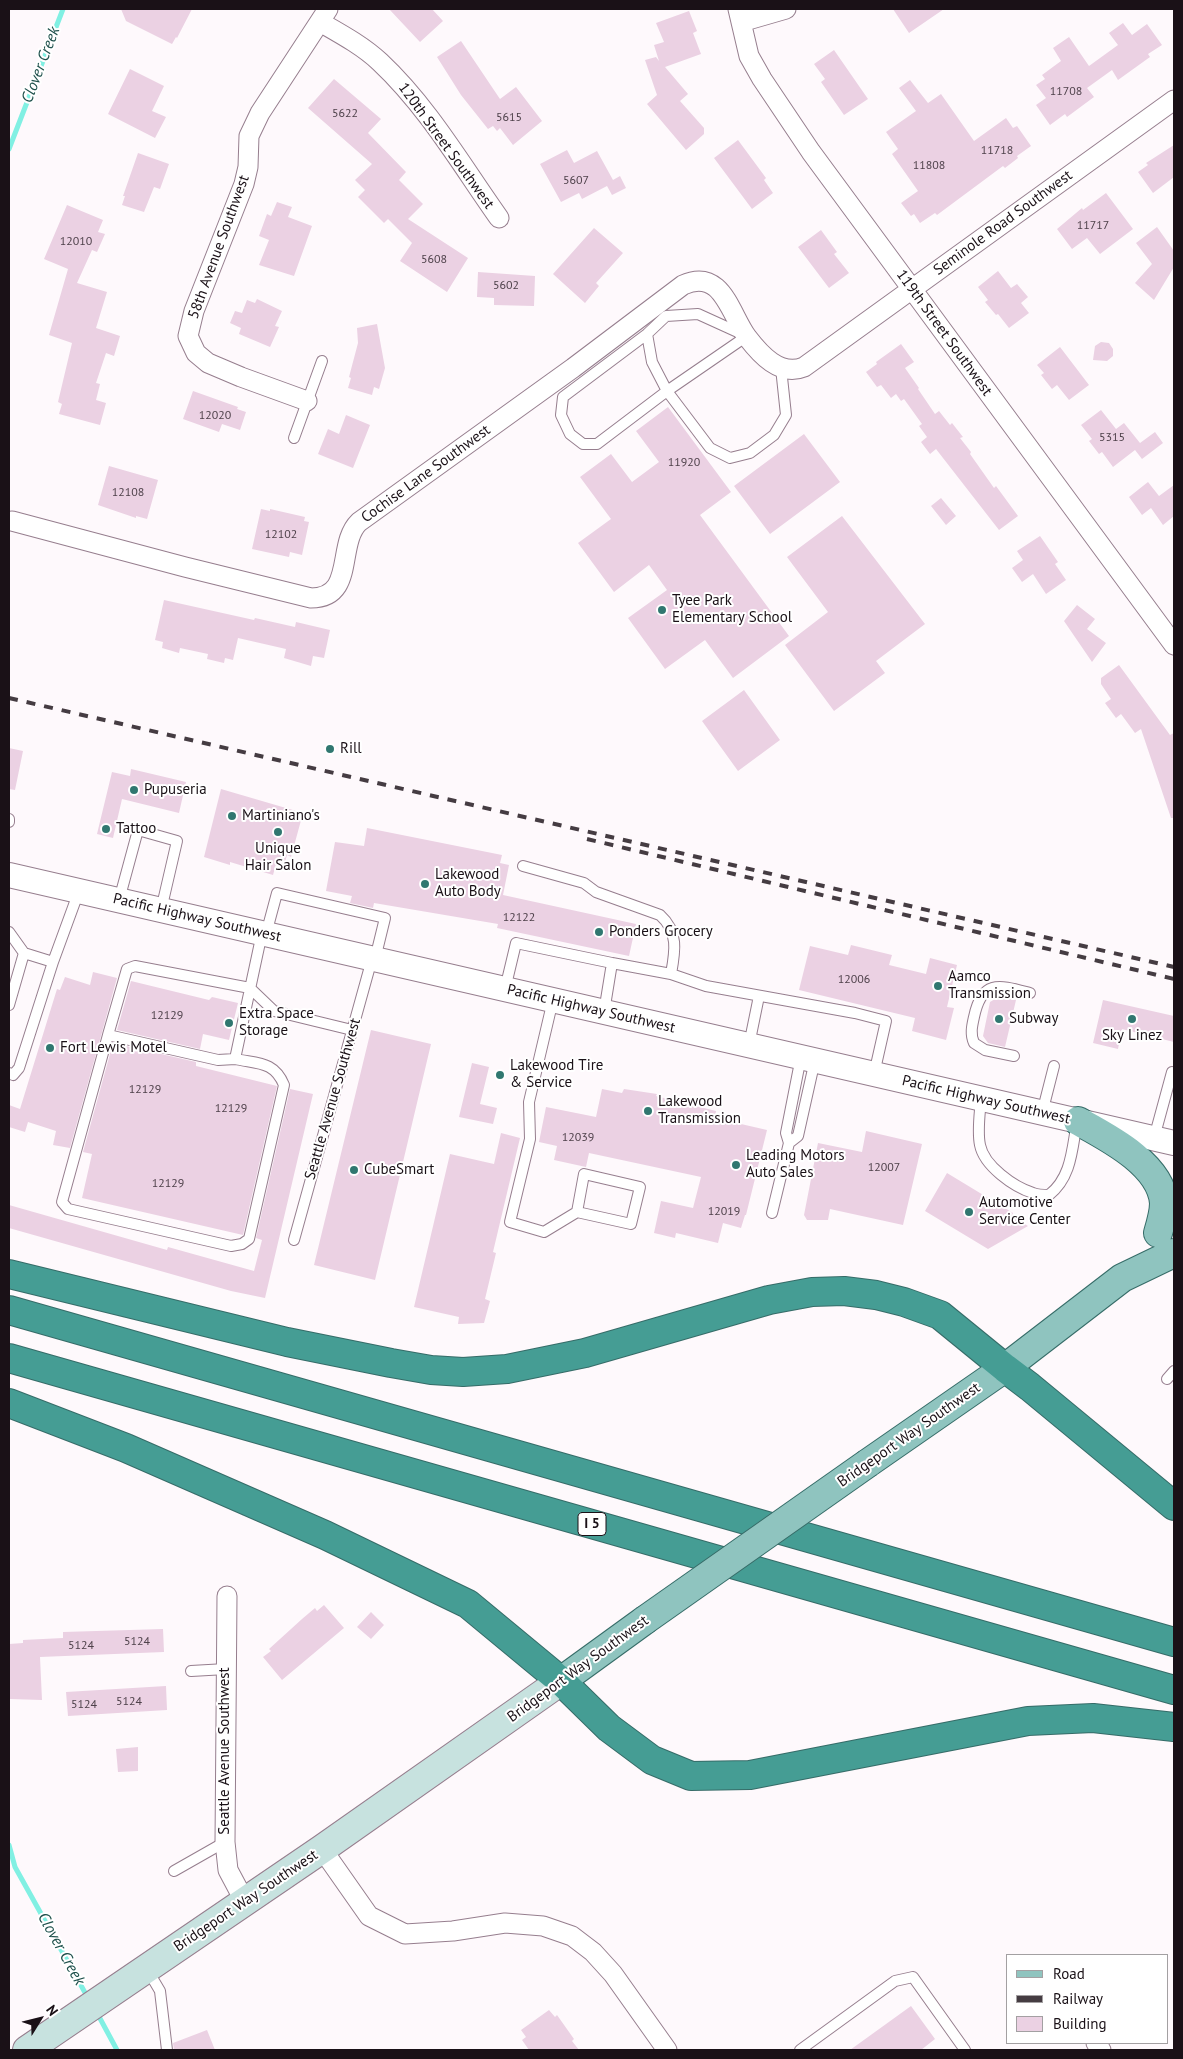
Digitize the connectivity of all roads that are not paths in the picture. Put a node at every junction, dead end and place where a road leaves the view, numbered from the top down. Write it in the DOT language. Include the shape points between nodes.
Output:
graph roads {
  1 [pos="786,9"];
  2 [pos="324,15"];
  3 [pos="739,15"];
  4 [pos="1174,100"];
  5 [pos="499,218"];
  6 [pos="912,289"];
  7 [pos="647,334"];
  8 [pos="747,336"];
  9 [pos="322,361"];
  10 [pos="781,368"];
  11 [pos="667,391"];
  12 [pos="307,401"];
  13 [pos="294,438"];
  14 [pos="11,521"];
  15 [pos="1174,645"];
  16 [pos="523,866"];
  17 [pos="9,874"];
  18 [pos="79,891"];
  19 [pos="119,900"];
  20 [pos="161,910"];
  21 [pos="9,932"];
  22 [pos="264,933"];
  23 [pos="24,953"];
  24 [pos="374,959"];
  25 [pos="53,962"];
  26 [pos="612,963"];
  27 [pos="672,974"];
  28 [pos="250,988"];
  29 [pos="505,989"];
  30 [pos="1030,993"];
  31 [pos="759,996"];
  32 [pos="553,1000"];
  33 [pos="9,1005"];
  34 [pos="604,1012"];
  35 [pos="352,1030"];
  36 [pos="108,1035"];
  37 [pos="749,1045"];
  38 [pos="1014,1056"];
  39 [pos="235,1059"];
  40 [pos="808,1059"];
  41 [pos="1054,1066"];
  42 [pos="1172,1072"];
  43 [pos="9,1073"];
  44 [pos="874,1074"];
  45 [pos="981,1098"];
  46 [pos="1042,1113"];
  47 [pos="1078,1121"];
  48 [pos="1164,1141"];
  49 [pos="577,1212"];
  50 [pos="772,1213"];
  51 [pos="294,1240"];
  52 [pos="1169,1241"];
  53 [pos="9,1274"];
  54 [pos="9,1310"];
  55 [pos="9,1358"];
  56 [pos="1004,1368"];
  57 [pos="9,1403"];
  58 [pos="1174,1506"];
  59 [pos="226,1596"];
  60 [pos="1174,1642"];
  61 [pos="226,1668"];
  62 [pos="191,1671"];
  63 [pos="561,1681"];
  64 [pos="1174,1690"];
  65 [pos="1174,1727"];
  66 [pos="225,1842"];
  67 [pos="322,1849"];
  68 [pos="174,1871"];
  69 [pos="245,1902"];
  70 [pos="146,1968"];
  71 [pos="27,2050"];
  72 [pos="167,2050"];
  73 [pos="666,2050"];
  74 [pos="800,2050"];
  75 [pos="965,2050"];
  1 -- 3 [label="street"];
  2 -- 5 [label="street, 120th Street Southwest" via="403,86"];
  2 -- 12 [label="street, 58th Avenue Southwest" via="260,113 249,136 244,184 194,311 188,336 196,353 208,363"];
  3 -- 6 [label="street, 119th Street Southwest" via="749,56 762,79 811,152"];
  4 -- 6 [label="street, Seminole Road Southwest"];
  6 -- 10 [label="street, Seminole Road Southwest" via="804,368 796,371"];
  6 -- 15 [label="street, 119th Street Southwest"];
  7 -- 8 [label="lane" via="666,316 698,314"];
  7 -- 11 [label="lane" via="652,362"];
  7 -- 11 [label="lane" via="563,397 561,415 570,434 583,444 597,444"];
  8 -- 10 [label="street, Cochise Lane Southwest" via="760,352"];
  8 -- 11 [label="lane"];
  8 -- 14 [label="street, Cochise Lane Southwest" via="721,291 702,282 683,285 359,522 349,535 338,585 320,598 185,567"];
  9 -- 12 [label="lane"];
  10 -- 11 [label="lane" via="786,415 774,435 750,453 730,458 710,448"];
  12 -- 13 [label="lane"];
  16 -- 27 [label="lane" via="584,883 596,892 660,915 668,922 674,936 676,948"];
  17 -- 18 [label="street, Pacific Highway Southwest"];
  18 -- 19 [label="street, Pacific Highway Southwest"];
  18 -- 25 [label="lane"];
  19 -- 20 [label="street, Pacific Highway Southwest"];
  19 -- 20 [label="lane" via="138,830 177,841"];
  20 -- 22 [label="street, Pacific Highway Southwest"];
  21 -- 23 [label="lane"];
  22 -- 24 [label="street, Pacific Highway Southwest"];
  22 -- 24 [label="lane, Seattle Avenue Southwest" via="277,893 385,918"];
  22 -- 28 [label="lane"];
  23 -- 25 [label="lane"];
  23 -- 33 [label="lane"];
  24 -- 29 [label="street, Pacific Highway Southwest"];
  24 -- 35 [label="lane, Seattle Avenue Southwest"];
  25 -- 43 [label="lane" via="19,1068 13,1075"];
  26 -- 27 [label="lane"];
  26 -- 29 [label="lane" via="516,943"];
  26 -- 34 [label="lane"];
  27 -- 31 [label="lane" via="706,986"];
  28 -- 35 [label="lane" via="274,1011"];
  28 -- 36 [label="lane" via="135,966 127,969"];
  28 -- 39 [label="lane"];
  29 -- 32 [label="street, Pacific Highway Southwest"];
  30 -- 38 [label="lane" via="998,986 985,992 977,1004 971,1033 974,1043 985,1050"];
  31 -- 37 [label="lane"];
  31 -- 44 [label="lane" via="886,1021"];
  32 -- 34 [label="street, Pacific Highway Southwest"];
  32 -- 49 [label="lane" via="529,1102 530,1140 510,1222 544,1232"];
  34 -- 37 [label="street, Pacific Highway Southwest"];
  35 -- 51 [label="lane, Seattle Avenue Southwest"];
  36 -- 39 [label="lane" via="218,1060"];
  36 -- 39 [label="lane" via="62,1202 68,1210 231,1246 249,1239 284,1085 279,1073 269,1066"];
  37 -- 40 [label="street, Pacific Highway Southwest"];
  40 -- 44 [label="street, Pacific Highway Southwest"];
  40 -- 50 [label="lane" via="798,1136 790,1143"];
  41 -- 46 [label="lane"];
  42 -- 48 [label="lane"];
  44 -- 45 [label="street, Pacific Highway Southwest"];
  45 -- 46 [label="street, Pacific Highway Southwest"];
  45 -- 47 [label="lane" via="979,1144 983,1155 1010,1182 1034,1194 1049,1195 1065,1178"];
  46 -- 47 [label="street, Pacific Highway Southwest"];
  47 -- 48 [label="street, Pacific Highway Southwest"];
  47 -- 52 [label="main road" via="1121,1144 1156,1181 1164,1204"];
  49 -- 49 [label="lane" via="631,1224 640,1187 584,1174"];
  52 -- 56 [label="main road, Bridgeport Way Southwest"];
  53 -- 56 [label="highway" via="287,1342 431,1370 463,1372 508,1369 550,1361 769,1300 844,1290 904,1302 940,1315"];
  54 -- 60 [label="highway"];
  55 -- 64 [label="highway, I 5"];
  56 -- 58 [label="highway"];
  56 -- 63 [label="main road, Bridgeport Way Southwest, bridge"];
  57 -- 63 [label="highway" via="126,1448 298,1523 468,1604"];
  59 -- 61 [label="street, Seattle Avenue Southwest"];
  61 -- 62 [label="lane"];
  61 -- 66 [label="street, Seattle Avenue Southwest"];
  63 -- 65 [label="highway" via="609,1728 652,1760 691,1776 750,1775 1028,1721 1093,1718"];
  63 -- 67 [label="main road, Bridgeport Way Southwest"];
  66 -- 68 [label="lane"];
  66 -- 69 [label="street, Seattle Avenue Southwest" via="228,1870"];
  67 -- 69 [label="main road, Bridgeport Way Southwest"];
  67 -- 73 [label="street" via="369,1916 405,1934 505,1923 543,1926 572,1936 593,1952 613,1974"];
  69 -- 70 [label="main road, Bridgeport Way Southwest"];
  70 -- 71 [label="main road, Bridgeport Way Southwest"];
  70 -- 72 [label="lane" via="160,1991"];
  74 -- 75 [label="lane" via="896,1981 913,1977"];
}
